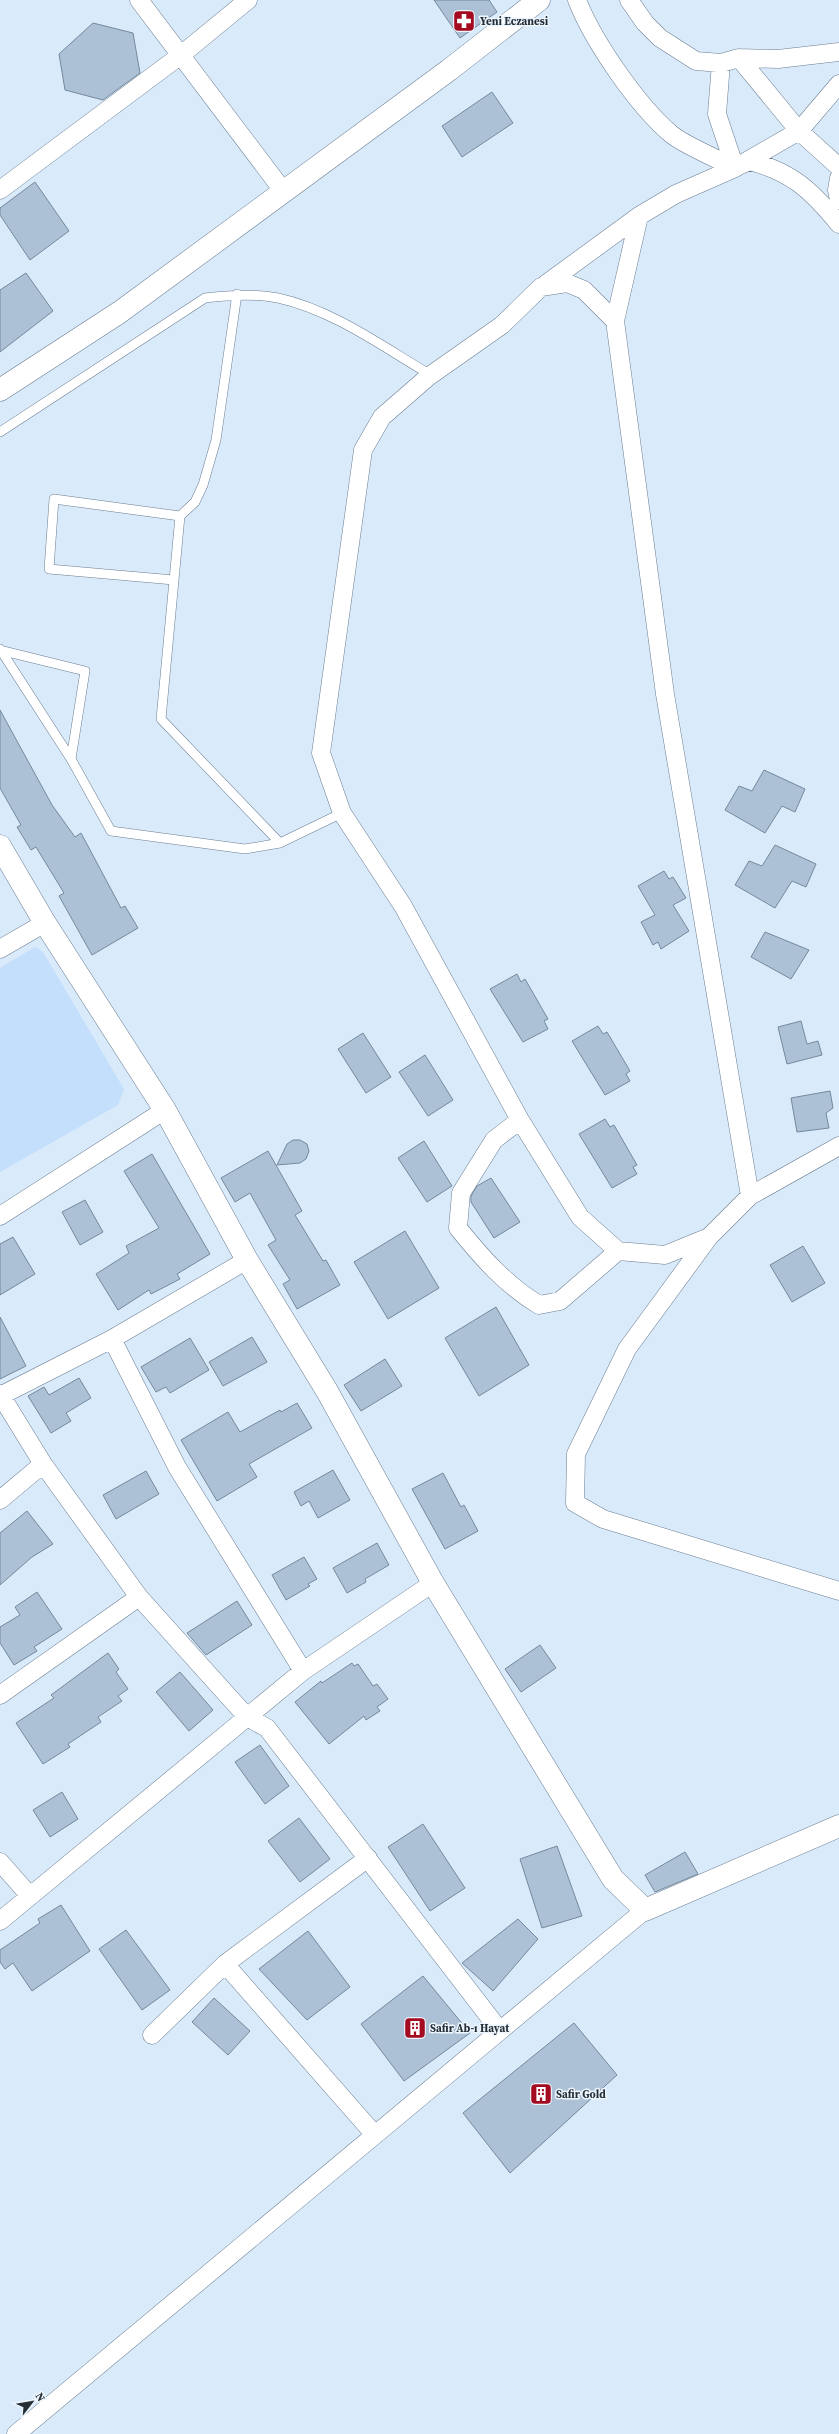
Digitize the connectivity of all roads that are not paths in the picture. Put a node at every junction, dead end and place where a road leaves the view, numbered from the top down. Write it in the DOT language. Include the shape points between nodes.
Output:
graph roads {
  1 [pos="139,0"];
  2 [pos="248,0"];
  3 [pos="540,0"];
  4 [pos="577,0"];
  5 [pos="628,0"];
  6 [pos="839,52"];
  7 [pos="181,55"];
  8 [pos="739,58"];
  9 [pos="721,63"];
  10 [pos="839,84"];
  11 [pos="799,131"];
  12 [pos="839,167"];
  13 [pos="735,168"];
  14 [pos="839,178"];
  15 [pos="0,190"];
  16 [pos="284,192"];
  17 [pos="839,200"];
  18 [pos="639,216"];
  19 [pos="839,224"];
  20 [pos="541,287"];
  21 [pos="236,294"];
  22 [pos="615,321"];
  23 [pos="431,375"];
  24 [pos="0,390"];
  25 [pos="0,432"];
  26 [pos="180,516"];
  27 [pos="174,580"];
  28 [pos="0,649"];
  29 [pos="71,760"];
  30 [pos="342,813"];
  31 [pos="280,843"];
  32 [pos="0,846"];
  33 [pos="45,923"];
  34 [pos="0,949"];
  35 [pos="165,1110"];
  36 [pos="520,1120"];
  37 [pos="839,1146"];
  38 [pos="750,1196"];
  39 [pos="0,1216"];
  40 [pos="709,1237"];
  41 [pos="618,1251"];
  42 [pos="247,1260"];
  43 [pos="112,1339"];
  44 [pos="0,1396"];
  45 [pos="43,1464"];
  46 [pos="0,1500"];
  47 [pos="433,1583"];
  48 [pos="839,1591"];
  49 [pos="139,1597"];
  50 [pos="303,1671"];
  51 [pos="0,1695"];
  52 [pos="247,1717"];
  53 [pos="839,1826"];
  54 [pos="368,1858"];
  55 [pos="0,1862"];
  56 [pos="30,1896"];
  57 [pos="645,1910"];
  58 [pos="0,1921"];
  59 [pos="225,1964"];
  60 [pos="498,2027"];
  61 [pos="152,2035"];
  62 [pos="376,2135"];
  63 [pos="16,2434"];
  1 -- 7 [label="street"];
  2 -- 7 [label="street"];
  3 -- 16 [label="street"];
  4 -- 13 [label="street" via="582,14 619,74 644,106 672,134"];
  5 -- 9 [label="street" via="645,23 676,49 696,61"];
  6 -- 8 [label="street" via="778,59"];
  7 -- 15 [label="street"];
  7 -- 16 [label="street"];
  8 -- 9 [label="street"];
  8 -- 11 [label="street"];
  9 -- 13 [label="street" via="717,114"];
  10 -- 11 [label="street"];
  11 -- 12 [label="street"];
  11 -- 13 [label="street"];
  13 -- 18 [label="street" via="676,194"];
  13 -- 19 [label="street" via="749,161 773,167 794,178 823,204"];
  14 -- 17 [label="street"];
  16 -- 24 [label="street" via="120,312"];
  18 -- 20 [label="street"];
  18 -- 22 [label="street"];
  20 -- 22 [label="street" via="567,282 584,290"];
  20 -- 23 [label="street" via="502,325"];
  21 -- 23 [label="lane" via="278,298 322,312"];
  21 -- 25 [label="lane" via="205,298"];
  21 -- 26 [label="lane" via="216,440 203,485 195,502"];
  22 -- 38 [label="street" via="665,694"];
  23 -- 30 [label="street" via="382,417 363,450 321,753"];
  26 -- 27 [label="lane"];
  26 -- 27 [label="lane" via="54,499 49,569"];
  27 -- 31 [label="lane" via="161,719"];
  28 -- 29 [label="lane"];
  28 -- 29 [label="lane" via="85,671"];
  29 -- 31 [label="lane" via="111,831 245,849"];
  30 -- 31 [label="lane"];
  30 -- 36 [label="street" via="403,906"];
  32 -- 33 [label="street"];
  33 -- 34 [label="street"];
  33 -- 35 [label="street"];
  35 -- 39 [label="street"];
  35 -- 42 [label="street"];
  36 -- 41 [label="street" via="580,1217"];
  36 -- 41 [label="street" via="494,1140 461,1193 458,1228 490,1266 518,1292 539,1305 560,1301"];
  37 -- 38 [label="street"];
  38 -- 40 [label="street"];
  40 -- 41 [label="street" via="665,1255"];
  40 -- 48 [label="street" via="627,1349 576,1454 576,1503 603,1519"];
  42 -- 43 [label="street"];
  42 -- 47 [label="street" via="327,1391"];
  43 -- 44 [label="street"];
  43 -- 50 [label="street" via="178,1467"];
  44 -- 45 [label="street"];
  45 -- 46 [label="street"];
  45 -- 49 [label="street"];
  47 -- 50 [label="street"];
  47 -- 57 [label="street" via="613,1879"];
  49 -- 51 [label="street"];
  49 -- 52 [label="street"];
  50 -- 52 [label="street"];
  52 -- 54 [label="street" via="267,1728"];
  52 -- 56 [label="street"];
  53 -- 57 [label="street"];
  54 -- 59 [label="street"];
  54 -- 60 [label="street"];
  55 -- 56 [label="street"];
  56 -- 58 [label="street"];
  57 -- 62 [label="street"];
  59 -- 61 [label="street"];
  59 -- 62 [label="street"];
  62 -- 63 [label="street"];
}
